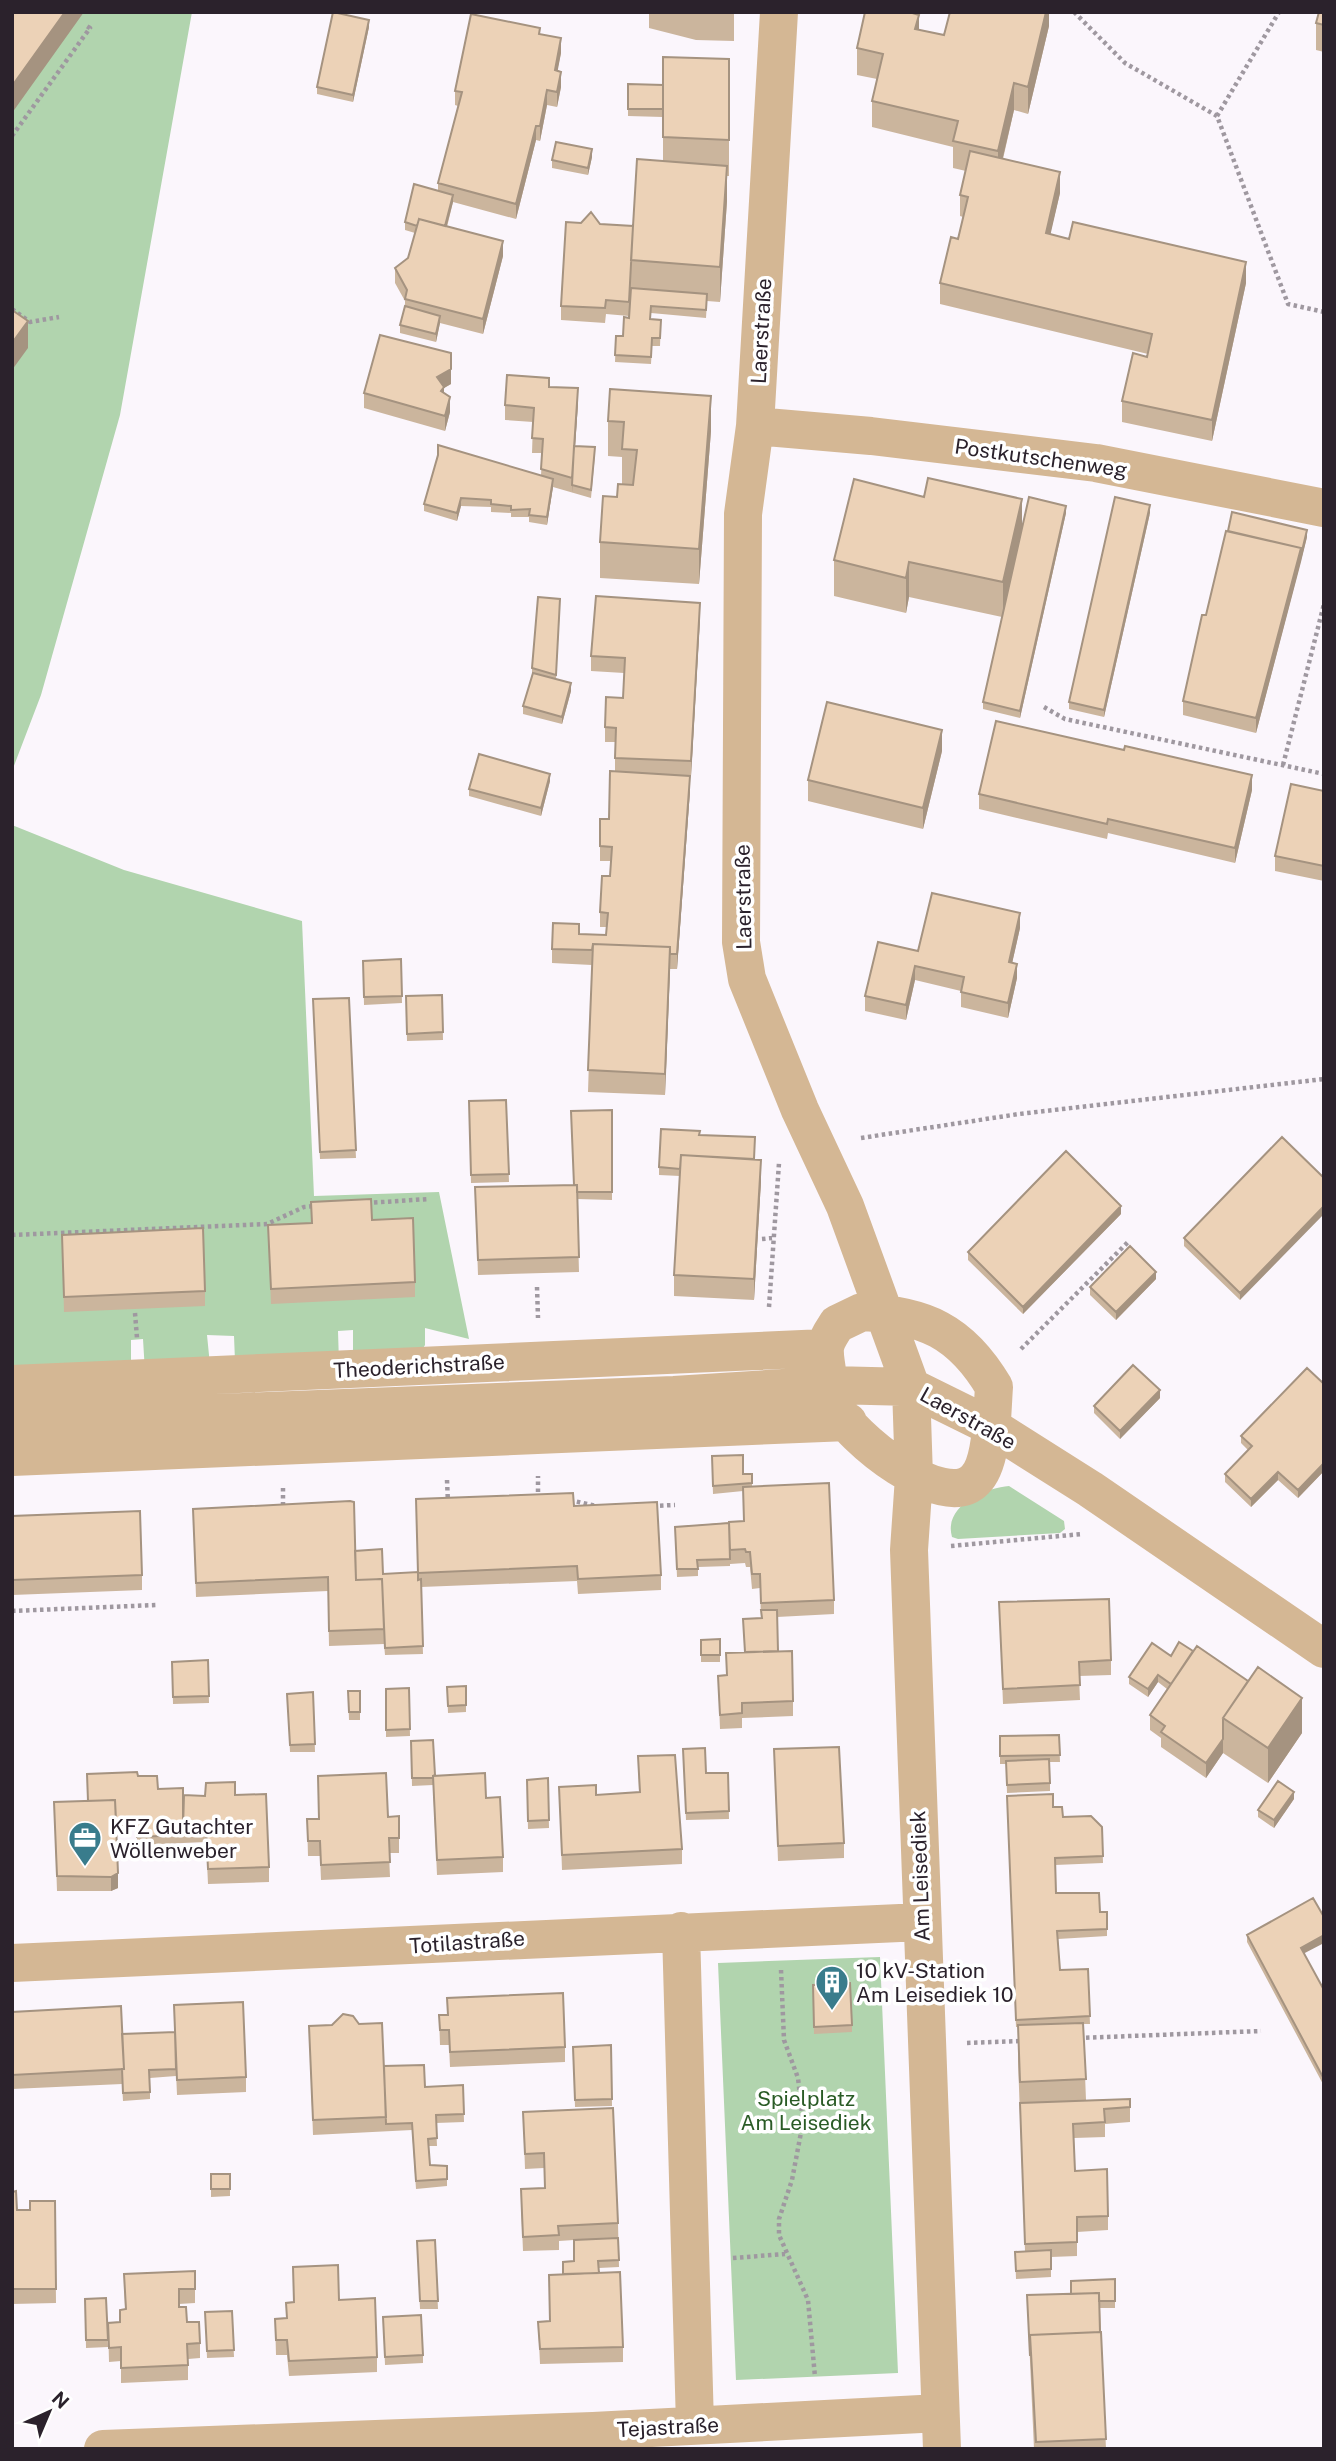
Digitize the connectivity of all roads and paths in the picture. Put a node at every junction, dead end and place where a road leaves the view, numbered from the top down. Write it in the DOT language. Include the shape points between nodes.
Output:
graph roads {
  1 [pos="779,12"];
  2 [pos="1074,12"];
  3 [pos="1279,12"];
  4 [pos="85,25"];
  5 [pos="1217,116"];
  6 [pos="12,136"];
  7 [pos="12,309"];
  8 [pos="1324,313"];
  9 [pos="59,317"];
  10 [pos="755,426"];
  11 [pos="1324,508"];
  12 [pos="1324,604"];
  13 [pos="1044,707"];
  14 [pos="1283,765"];
  15 [pos="1324,774"];
  16 [pos="1324,1079"];
  17 [pos="807,1125"];
  18 [pos="429,1199"];
  19 [pos="360,1203"];
  20 [pos="318,1206"];
  21 [pos="12,1235"];
  22 [pos="772,1238"];
  23 [pos="762,1239"];
  24 [pos="1129,1241"];
  25 [pos="135,1313"];
  26 [pos="886,1314"];
  27 [pos="136,1332"];
  28 [pos="825,1348"];
  29 [pos="766,1351"];
  30 [pos="12,1384"];
  31 [pos="992,1384"];
  32 [pos="831,1385"];
  33 [pos="911,1387"];
  34 [pos="12,1421"];
  35 [pos="444,1421"];
  36 [pos="848,1422"];
  37 [pos="992,1427"];
  38 [pos="12,1457"];
  39 [pos="538,1474"];
  40 [pos="914,1477"];
  41 [pos="447,1479"];
  42 [pos="283,1485"];
  43 [pos="549,1500"];
  44 [pos="560,1500"];
  45 [pos="675,1505"];
  46 [pos="449,1506"];
  47 [pos="649,1507"];
  48 [pos="610,1510"];
  49 [pos="284,1511"];
  50 [pos="1130,1516"];
  51 [pos="909,1550"];
  52 [pos="156,1605"];
  53 [pos="12,1611"];
  54 [pos="1324,1649"];
  55 [pos="922,1922"];
  56 [pos="779,1927"];
  57 [pos="681,1931"];
  58 [pos="12,1963"];
  59 [pos="1261,2031"];
  60 [pos="1067,2039"];
  61 [pos="1025,2040"];
  62 [pos="928,2045"];
  63 [pos="785,2254"];
  64 [pos="731,2258"];
  65 [pos="814,2377"];
  66 [pos="695,2425"];
  67 [pos="941,2431"];
  68 [pos="103,2449"];
  1 -- 10 [label="street, Laerstraße"];
  2 -- 5 [label="path" via="1125,64"];
  3 -- 5 [label="path"];
  4 -- 6 [label="path" via="90,28"];
  5 -- 8 [label="path" via="1288,304"];
  7 -- 9 [label="path" via="30,322"];
  10 -- 11 [label="street, Postkutschenweg" via="1096,463"];
  10 -- 17 [label="street, Laerstraße" via="743,514 741,942 747,979"];
  12 -- 14 [label="path"];
  13 -- 14 [label="path" via="1065,719"];
  14 -- 15 [label="path"];
  16 -- 17 [label="path" via="857,1138"];
  17 -- 22 [label="path" via="776,1170"];
  17 -- 26 [label="street, Laerstraße" via="845,1206"];
  18 -- 19 [label="path"];
  20 -- 21 [label="path" via="304,1207 267,1224"];
  22 -- 23 [label="path"];
  22 -- 29 [label="path"];
  24 -- 31 [label="path"];
  25 -- 27 [label="path"];
  26 -- 28 [label="street" via="862,1312 837,1324"];
  26 -- 31 [label="street, Laerstraße" via="923,1321 945,1331 968,1351"];
  26 -- 33 [label="street, Laerstraße"];
  28 -- 29 [label="street, Theoderichstraße"];
  28 -- 32 [label="street"];
  29 -- 30 [label="street, Theoderichstraße"];
  31 -- 37 [label="street"];
  32 -- 33 [label="street, Theoderichstraße"];
  32 -- 35 [label="street, Theoderichstraße" via="674,1395"];
  32 -- 36 [label="street" via="835,1406"];
  33 -- 37 [label="street, Laerstraße"];
  33 -- 40 [label="street, Am Leisediek"];
  34 -- 35 [label="street, Theoderichstraße"];
  35 -- 36 [label="street, Theoderichstraße"];
  35 -- 38 [label="street, Theoderichstraße"];
  36 -- 40 [label="street"];
  37 -- 40 [label="street" via="982,1466 971,1484 931,1485"];
  37 -- 50 [label="street, Laerstraße"];
  39 -- 43 [label="path" via="538,1504"];
  40 -- 51 [label="street, Am Leisediek"];
  41 -- 46 [label="path"];
  42 -- 49 [label="path"];
  44 -- 48 [label="path"];
  45 -- 47 [label="path"];
  50 -- 51 [label="path" via="1080,1535"];
  50 -- 54 [label="street, Laerstraße"];
  51 -- 55 [label="street, Am Leisediek"];
  52 -- 53 [label="path"];
  55 -- 56 [label="street, Totilastraße"];
  55 -- 62 [label="street, Am Leisediek"];
  56 -- 57 [label="street, Totilastraße"];
  56 -- 63 [label="path" via="784,2040 797,2078 803,2122 779,2219"];
  57 -- 58 [label="street, Totilastraße"];
  57 -- 66 [label="street"];
  59 -- 60 [label="path"];
  61 -- 62 [label="path"];
  62 -- 67 [label="street, Am Leisediek"];
  63 -- 64 [label="path"];
  63 -- 65 [label="path" via="808,2300"];
  66 -- 67 [label="street, Tejastraße"];
  66 -- 68 [label="street, Tejastraße"];
}
